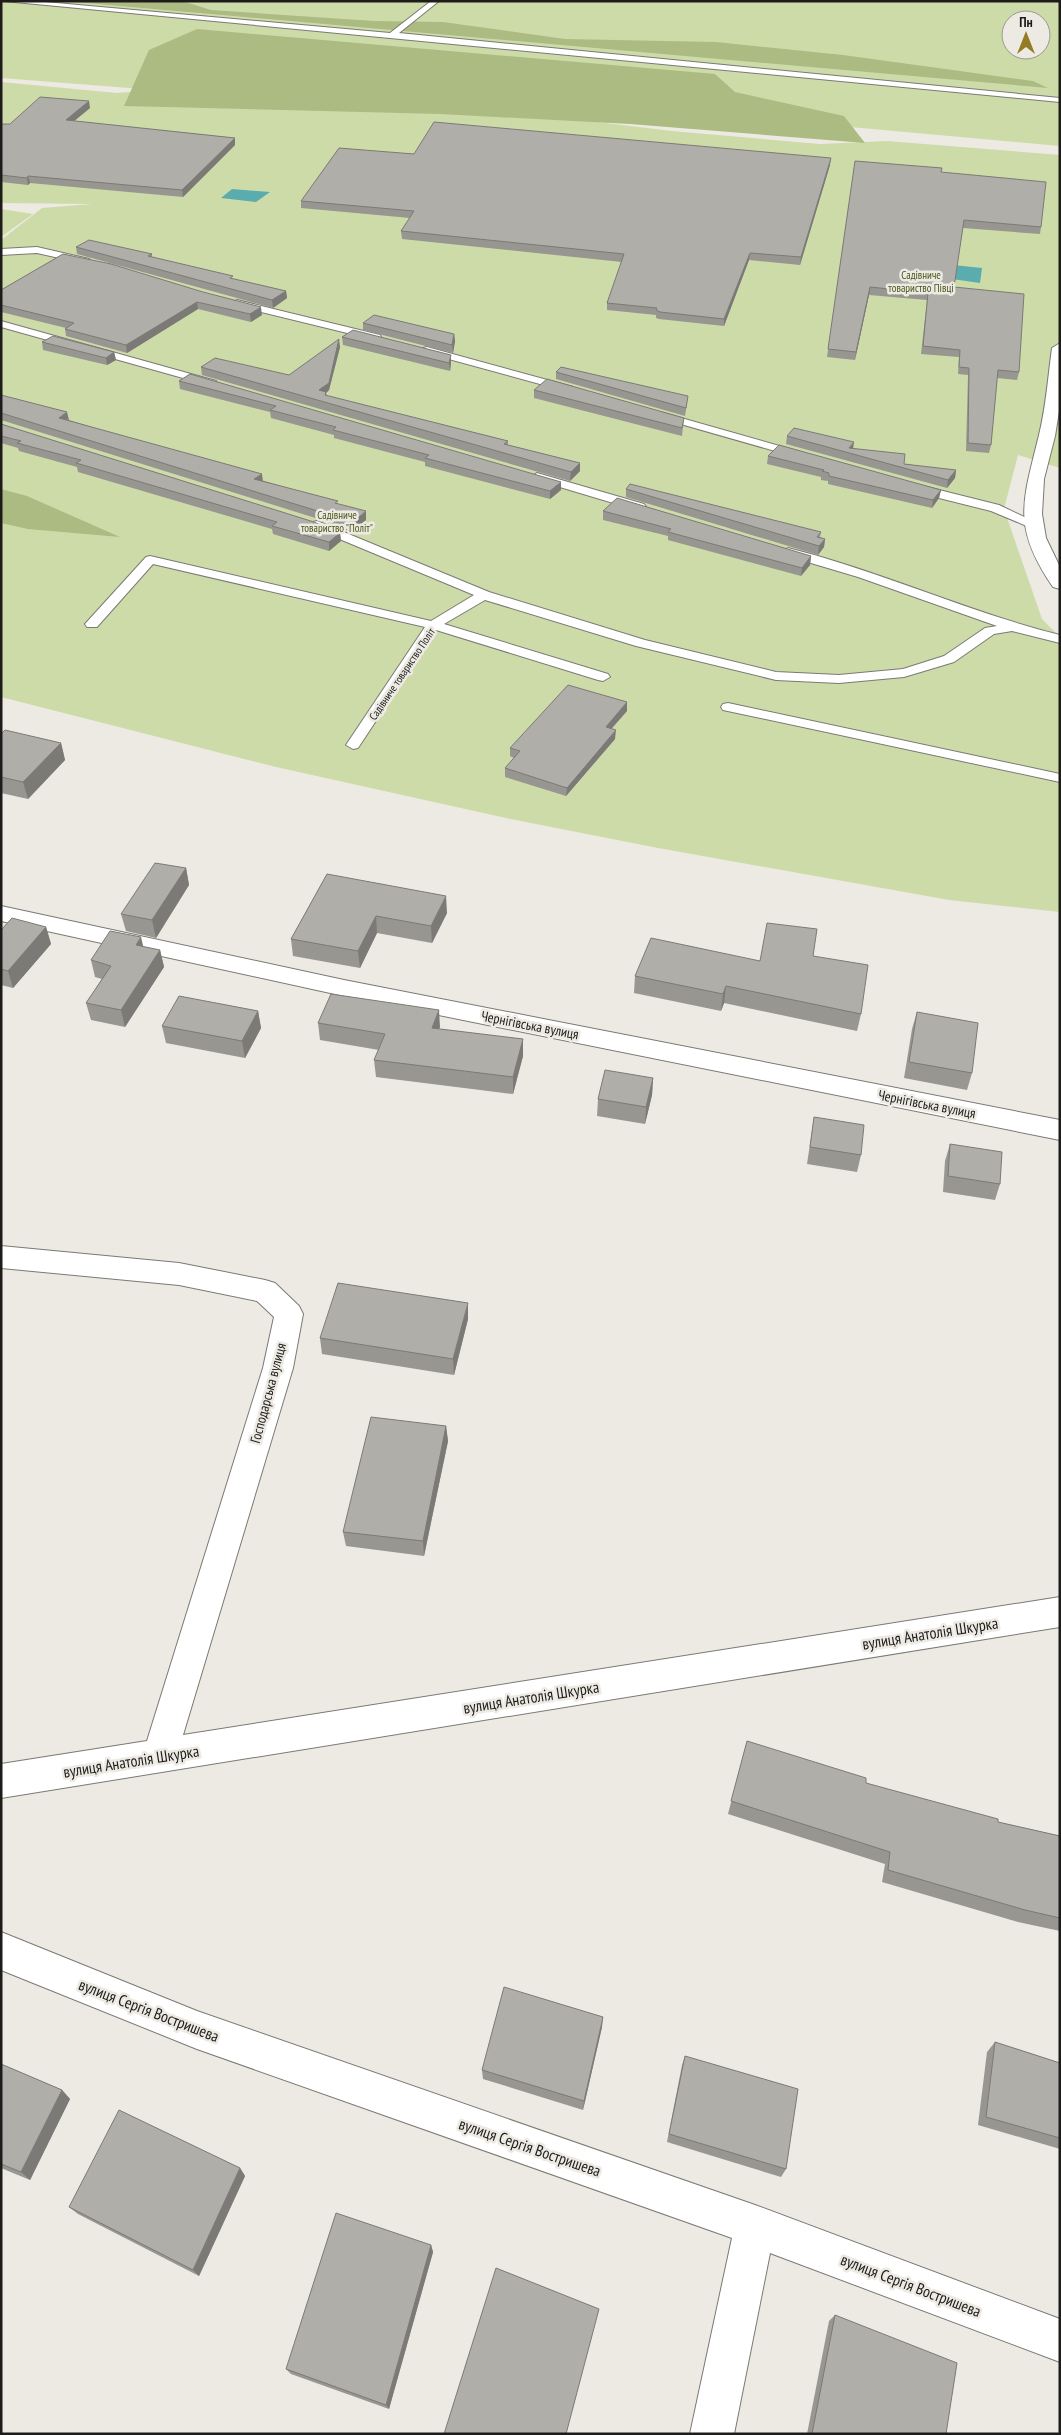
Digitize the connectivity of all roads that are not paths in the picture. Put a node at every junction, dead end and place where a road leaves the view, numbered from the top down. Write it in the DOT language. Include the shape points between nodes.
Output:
graph roads {
  1 [pos="7,1"];
  2 [pos="436,1"];
  3 [pos="392,35"];
  4 [pos="1060,100"];
  5 [pos="1,252"];
  6 [pos="98,264"];
  7 [pos="228,301"];
  8 [pos="1,324"];
  9 [pos="390,341"];
  10 [pos="418,348"];
  11 [pos="1060,348"];
  12 [pos="220,386"];
  13 [pos="584,393"];
  14 [pos="651,412"];
  15 [pos="810,458"];
  16 [pos="522,473"];
  17 [pos="903,484"];
  18 [pos="655,512"];
  19 [pos="301,520"];
  20 [pos="1033,524"];
  21 [pos="777,549"];
  22 [pos="1060,583"];
  23 [pos="484,595"];
  24 [pos="92,624"];
  25 [pos="434,625"];
  26 [pos="1012,627"];
  27 [pos="1060,639"];
  28 [pos="603,677"];
  29 [pos="728,707"];
  30 [pos="353,745"];
  31 [pos="1060,778"];
  32 [pos="1,913"];
  33 [pos="1060,1130"];
  34 [pos="1,1257"];
  35 [pos="1060,1612"];
  36 [pos="160,1757"];
  37 [pos="1,1781"];
  38 [pos="1,1951"];
  39 [pos="756,2226"];
  40 [pos="1060,2341"];
  41 [pos="712,2434"];
  1 -- 3 [label="lane"];
  2 -- 3 [label="lane"];
  3 -- 4 [label="lane"];
  5 -- 6 [label="lane" via="37,250"];
  7 -- 9 [label="lane"];
  8 -- 12 [label="lane"];
  10 -- 13 [label="lane"];
  11 -- 20 [label="street" via="1047,436 1036,482"];
  14 -- 15 [label="lane"];
  16 -- 18 [label="lane"];
  17 -- 20 [label="lane" via="995,508"];
  19 -- 23 [label="lane"];
  20 -- 22 [label="street" via="1047,562"];
  21 -- 26 [label="lane" via="862,574"];
  23 -- 25 [label="lane, Садівниче товариство Політ"];
  23 -- 26 [label="lane" via="641,643 776,676 839,679 904,672 949,659 990,631"];
  24 -- 25 [label="lane" via="150,560"];
  25 -- 28 [label="lane"];
  25 -- 30 [label="lane, Садівниче товариство Політ"];
  26 -- 27 [label="lane"];
  29 -- 31 [label="lane"];
  32 -- 33 [label="street, Чернігівська вулиця" via="344,988"];
  34 -- 36 [label="street, Господарська вулиця" via="179,1274 265,1291 288,1314 278,1368"];
  35 -- 36 [label="street, вулиця Анатолія Шкурка"];
  36 -- 37 [label="street, вулиця Анатолія Шкурка"];
  38 -- 39 [label="street, вулиця Сергія Востришева" via="197,2030"];
  39 -- 40 [label="street, вулиця Сергія Востришева"];
  39 -- 41 [label="street"];
}
